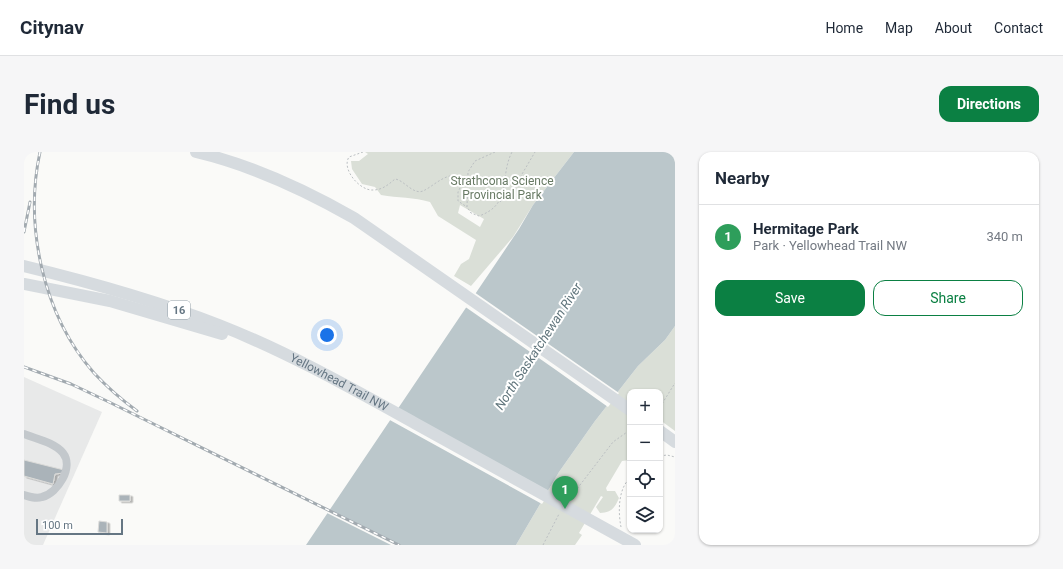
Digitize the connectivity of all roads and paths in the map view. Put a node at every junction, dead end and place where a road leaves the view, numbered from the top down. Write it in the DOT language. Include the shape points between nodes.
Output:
graph roads {
  1 [pos="196,152"];
  2 [pos="363,152"];
  3 [pos="495,152"];
  4 [pos="512,152"];
  5 [pos="535,152"];
  6 [pos="499,203"];
  7 [pos="467,207"];
  8 [pos="24,266"];
  9 [pos="24,284"];
  10 [pos="271,348"];
  11 [pos="675,383"];
  12 [pos="663,402"];
  13 [pos="627,408"];
  14 [pos="627,432"];
  15 [pos="663,433"];
  16 [pos="24,434"];
  17 [pos="675,442"];
  18 [pos="663,456"];
  19 [pos="675,457"];
  20 [pos="627,483"];
  21 [pos="24,496"];
  22 [pos="568,500"];
  23 [pos="560,512"];
  24 [pos="631,543"];
  25 [pos="543,545"];
  1 -- 13 [label="highway" via="266,175 354,218"];
  2 -- 7 [label="path" via="349,157 346,161 354,179 365,189 379,190 395,179 417,191 423,191 434,183 458,176 463,182 458,192 458,201"];
  3 -- 7 [label="path" via="470,166"];
  4 -- 6 [label="path"];
  5 -- 6 [label="path" via="515,186"];
  6 -- 7 [label="path" via="488,213 479,216 471,213"];
  8 -- 10 [label="highway, Yellowhead Trail NW / 16" via="151,300 220,325"];
  9 -- 10 [label="highway" via="110,301"];
  10 -- 24 [label="highway, Yellowhead Trail NW / 16" via="326,374"];
  11 -- 12 [label="path"];
  14 -- 22 [label="path" via="613,442"];
  15 -- 17 [label="highway"];
  16 -- 21 [label="lane" via="56,447 63,453 66,461 63,478 50,493 43,497"];
  18 -- 19 [label="path"];
  20 -- 24 [label="path" via="623,489 620,524"];
  23 -- 25 [label="path"];
}
